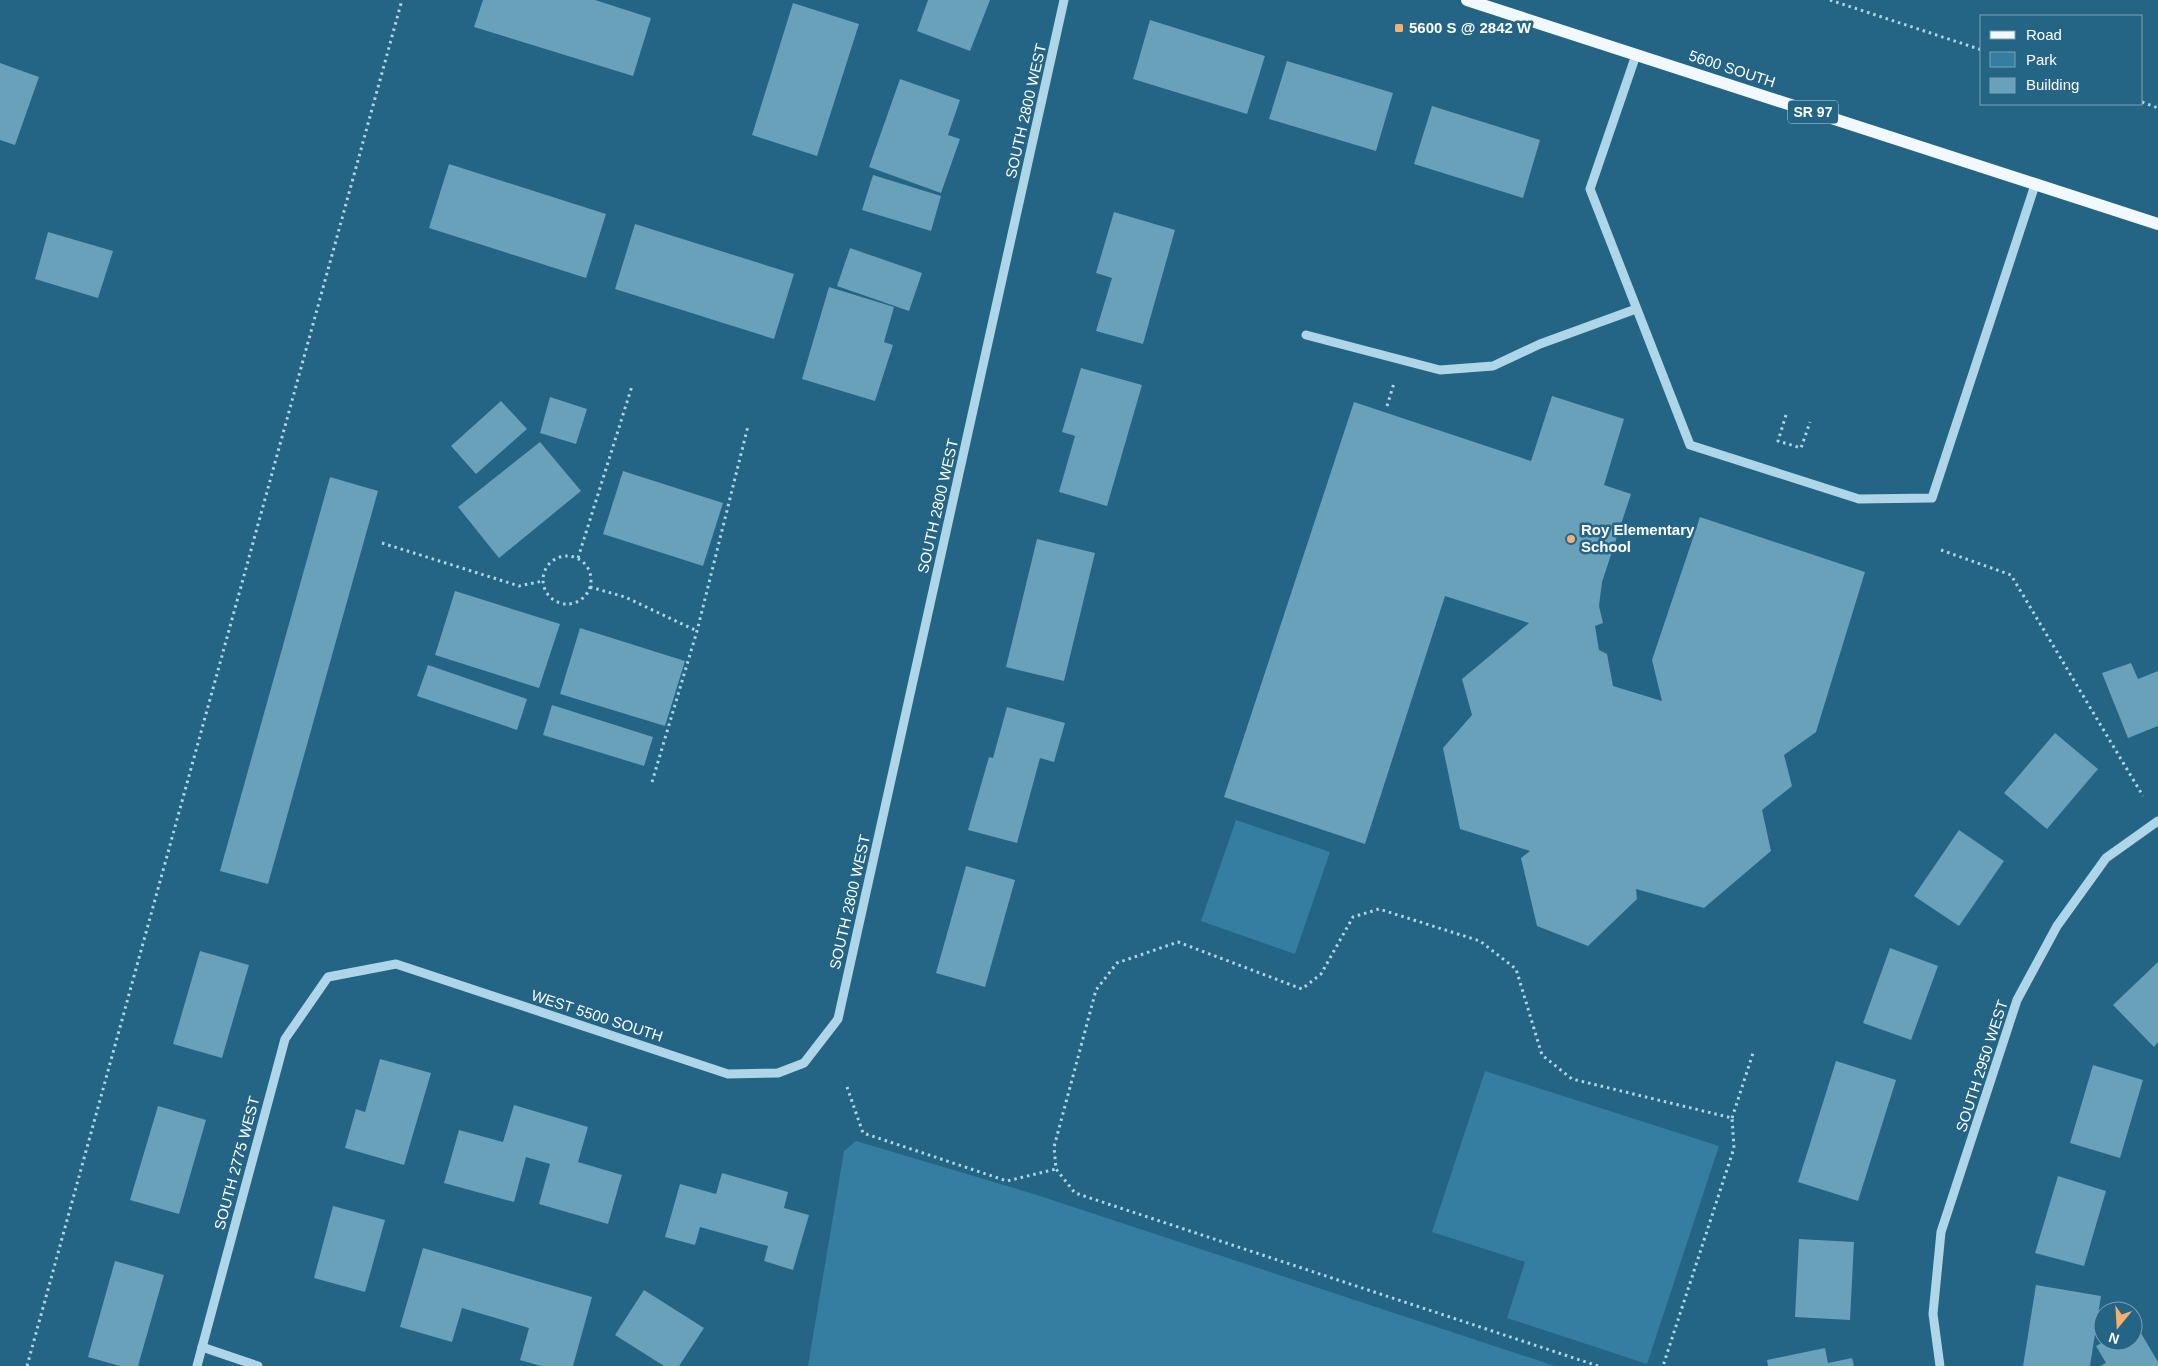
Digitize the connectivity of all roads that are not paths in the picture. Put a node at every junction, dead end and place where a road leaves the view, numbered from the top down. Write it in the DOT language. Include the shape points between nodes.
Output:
graph roads {
  1 [pos="1064,0"];
  2 [pos="1468,0"];
  3 [pos="1636,55"];
  4 [pos="2035,184"];
  5 [pos="2158,224"];
  6 [pos="1636,309"];
  7 [pos="1306,335"];
  8 [pos="2158,821"];
  9 [pos="328,977"];
  10 [pos="838,1019"];
  11 [pos="202,1347"];
  12 [pos="197,1366"];
  13 [pos="258,1366"];
  14 [pos="1940,1366"];
  1 -- 10 [label="street, SOUTH 2800 WEST"];
  2 -- 3 [label="main road, 5600 SOUTH / SR 97"];
  3 -- 4 [label="main road, 5600 SOUTH / SR 97"];
  3 -- 6 [label="street" via="1590,189"];
  4 -- 5 [label="main road, 5600 SOUTH / SR 97"];
  4 -- 6 [label="street" via="1932,498 1859,499 1690,445"];
  6 -- 7 [label="street" via="1540,344 1494,366 1440,370"];
  8 -- 14 [label="street, SOUTH 2950 WEST" via="2106,858 2057,926 2017,1000 1941,1232 1933,1314"];
  9 -- 10 [label="street, WEST 5500 SOUTH" via="396,964 728,1074 778,1074 804,1063"];
  9 -- 11 [label="street, SOUTH 2775 WEST" via="285,1039"];
  11 -- 12 [label="street, SOUTH 2775 WEST"];
  11 -- 13 [label="street"];
}
